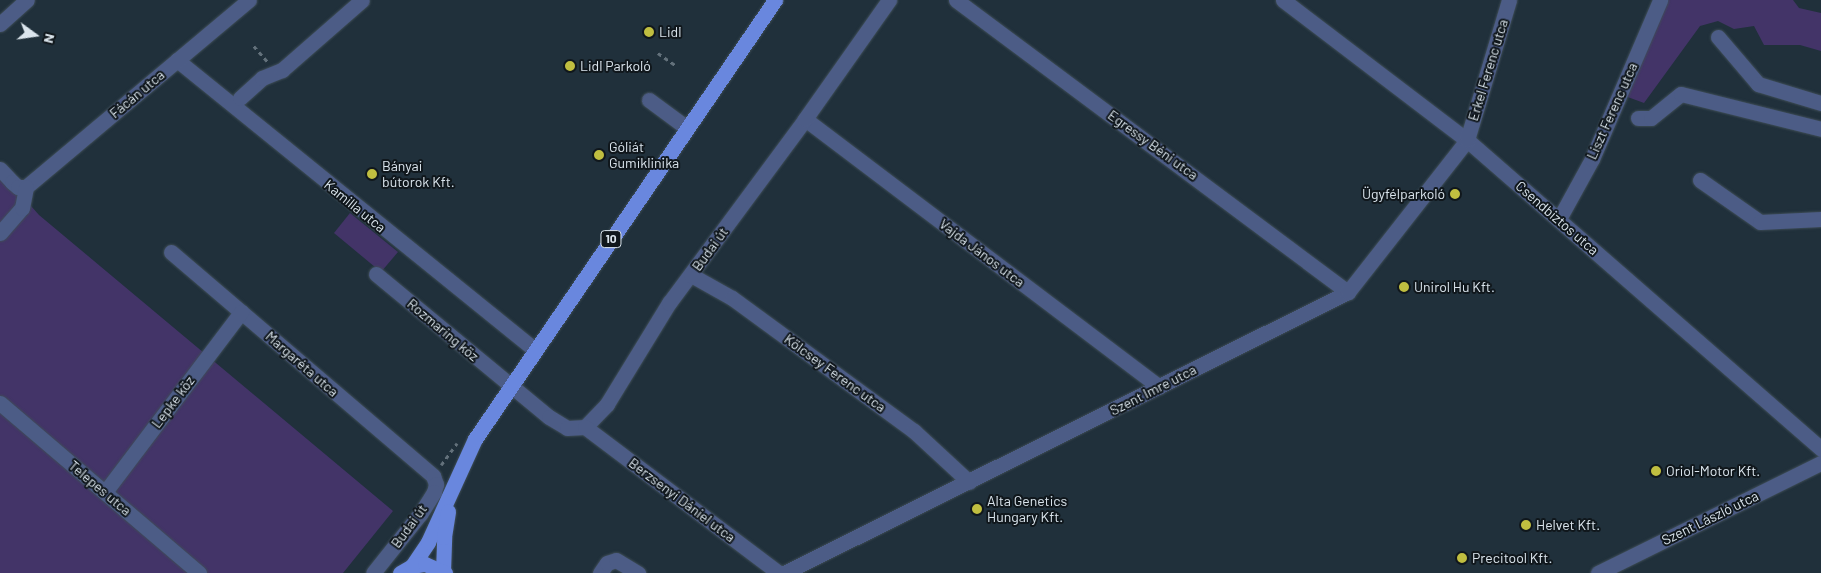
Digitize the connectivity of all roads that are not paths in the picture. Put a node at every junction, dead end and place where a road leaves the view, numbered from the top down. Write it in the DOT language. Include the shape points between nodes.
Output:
graph roads {
  1 [pos="27,0"];
  2 [pos="249,0"];
  3 [pos="362,0"];
  4 [pos="775,0"];
  5 [pos="889,0"];
  6 [pos="956,0"];
  7 [pos="1283,0"];
  8 [pos="1509,0"];
  9 [pos="1660,0"];
  10 [pos="0,24"];
  11 [pos="1718,37"];
  12 [pos="177,60"];
  13 [pos="240,98"];
  14 [pos="649,100"];
  15 [pos="1821,103"];
  16 [pos="1638,118"];
  17 [pos="805,119"];
  18 [pos="687,128"];
  19 [pos="1821,128"];
  20 [pos="1467,140"];
  21 [pos="0,169"];
  22 [pos="1700,180"];
  23 [pos="26,188"];
  24 [pos="1559,219"];
  25 [pos="1821,219"];
  26 [pos="0,231"];
  27 [pos="171,252"];
  28 [pos="376,274"];
  29 [pos="691,275"];
  30 [pos="1348,292"];
  31 [pos="241,312"];
  32 [pos="535,350"];
  33 [pos="511,386"];
  34 [pos="1159,387"];
  35 [pos="0,403"];
  36 [pos="585,427"];
  37 [pos="1821,450"];
  38 [pos="1821,463"];
  39 [pos="433,476"];
  40 [pos="969,482"];
  41 [pos="105,492"];
  42 [pos="452,493"];
  43 [pos="406,569"];
  44 [pos="444,572"];
  45 [pos="199,573"];
  46 [pos="372,573"];
  47 [pos="600,573"];
  48 [pos="638,573"];
  49 [pos="779,573"];
  50 [pos="784,573"];
  51 [pos="1598,573"];
  1 -- 10 [label="street"];
  2 -- 12 [label="street, Fácán utca"];
  3 -- 13 [label="street" via="277,72 262,78"];
  4 -- 18 [label="main road, 10"];
  5 -- 17 [label="street, Budai út"];
  6 -- 30 [label="street, Egressy Béni utca"];
  7 -- 20 [label="street, Csendbiztos utca"];
  8 -- 20 [label="street, Erkel Ferenc utca"];
  9 -- 24 [label="street, Liszt Ferenc utca" via="1592,159"];
  11 -- 15 [label="street" via="1758,84"];
  12 -- 23 [label="street, Fácán utca"];
  12 -- 32 [label="street, Kamilla utca" via="469,290"];
  14 -- 18 [label="street"];
  16 -- 19 [label="street" via="1651,118 1681,94"];
  17 -- 29 [label="street, Budai út"];
  17 -- 34 [label="street, Vajda János utca"];
  18 -- 32 [label="main road, 10"];
  20 -- 24 [label="street, Csendbiztos utca"];
  20 -- 30 [label="street, Szent Imre utca"];
  21 -- 23 [label="street" via="18,187"];
  22 -- 25 [label="street" via="1760,222"];
  23 -- 26 [label="street" via="22,208"];
  24 -- 37 [label="street, Csendbiztos utca"];
  27 -- 31 [label="street, Margaréta utca"];
  28 -- 33 [label="street, Rozmaring köz"];
  29 -- 36 [label="street, Budai út" via="651,331 607,404"];
  29 -- 40 [label="street, Kölcsey Ferenc utca" via="732,298 906,425"];
  30 -- 34 [label="street, Szent Imre utca"];
  31 -- 39 [label="street, Margaréta utca"];
  31 -- 41 [label="street, Lepke köz"];
  32 -- 33 [label="main road, 10"];
  33 -- 36 [label="street" via="567,428"];
  33 -- 42 [label="main road, 10" via="475,439"];
  34 -- 40 [label="street, Szent Imre utca"];
  35 -- 41 [label="street, Telepes utca"];
  36 -- 49 [label="street, Berzsenyi Dániel utca"];
  38 -- 51 [label="street, Szent László utca"];
  39 -- 46 [label="street, Budai út" via="434,492"];
  40 -- 50 [label="street, Szent Imre utca"];
  41 -- 45 [label="street, Telepes utca"];
  42 -- 43 [label="main road, 10" via="428,542"];
  42 -- 44 [label="main road, 10" via="444,537"];
  43 -- 44 [label="main road, 10" via="425,564"];
  47 -- 48 [label="street" via="608,563 616,560"];
}
